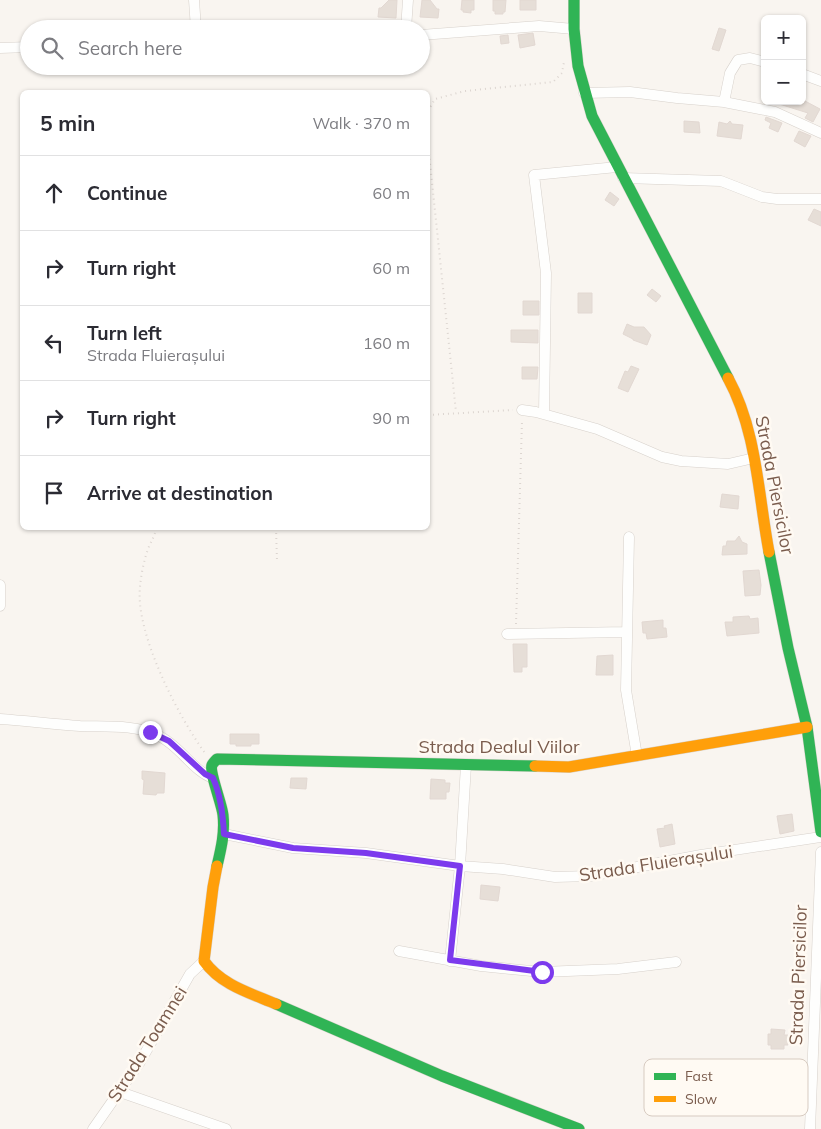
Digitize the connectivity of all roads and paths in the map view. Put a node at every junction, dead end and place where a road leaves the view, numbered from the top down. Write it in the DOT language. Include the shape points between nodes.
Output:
graph roads {
  1 [pos="194,0"];
  2 [pos="408,0"];
  3 [pos="574,0"];
  4 [pos="195,20"];
  5 [pos="407,20"];
  6 [pos="574,29"];
  7 [pos="430,34"];
  8 [pos="20,47"];
  9 [pos="0,48"];
  10 [pos="565,59"];
  11 [pos="761,61"];
  12 [pos="806,75"];
  13 [pos="821,80"];
  14 [pos="584,93"];
  15 [pos="724,102"];
  16 [pos="430,108"];
  17 [pos="821,132"];
  18 [pos="430,163"];
  19 [pos="617,167"];
  20 [pos="622,178"];
  21 [pos="821,199"];
  22 [pos="522,410"];
  23 [pos="456,412"];
  24 [pos="544,414"];
  25 [pos="430,415"];
  26 [pos="754,458"];
  27 [pos="156,530"];
  28 [pos="276,530"];
  29 [pos="629,537"];
  30 [pos="277,561"];
  31 [pos="0,585"];
  32 [pos="0,606"];
  33 [pos="627,632"];
  34 [pos="511,634"];
  35 [pos="0,719"];
  36 [pos="807,727"];
  37 [pos="637,756"];
  38 [pos="217,759"];
  39 [pos="466,765"];
  40 [pos="213,778"];
  41 [pos="821,832"];
  42 [pos="224,834"];
  43 [pos="821,838"];
  44 [pos="821,852"];
  45 [pos="460,866"];
  46 [pos="399,951"];
  47 [pos="450,960"];
  48 [pos="204,961"];
  49 [pos="676,962"];
  50 [pos="120,1092"];
  51 [pos="93,1129"];
  52 [pos="226,1129"];
  53 [pos="580,1129"];
  54 [pos="810,1129"];
  1 -- 4 [label="street"];
  2 -- 5 [label="street"];
  3 -- 6 [label="street, Strada Piersicilor"];
  6 -- 7 [label="street" via="539,26"];
  6 -- 14 [label="street, Strada Piersicilor"];
  8 -- 9 [label="street"];
  10 -- 16 [label="path" via="562,73 553,82 465,91 435,99"];
  11 -- 15 [label="street" via="738,60 730,73"];
  12 -- 13 [label="street"];
  14 -- 15 [label="street" via="630,92"];
  14 -- 19 [label="street, Strada Piersicilor"];
  15 -- 17 [label="street" via="775,112"];
  18 -- 23 [label="path"];
  19 -- 20 [label="street, Strada Piersicilor"];
  19 -- 24 [label="street" via="534,175 546,273"];
  20 -- 21 [label="street" via="721,181 762,197"];
  20 -- 26 [label="street, Strada Piersicilor" via="736,394 748,426"];
  22 -- 23 [label="path"];
  22 -- 24 [label="street"];
  22 -- 34 [label="path"];
  23 -- 25 [label="path"];
  24 -- 26 [label="street" via="597,429 662,457 681,461 728,464"];
  26 -- 36 [label="street, Strada Piersicilor" via="784,628"];
  27 -- 38 [label="path" via="140,587 140,614 170,692 197,743 208,758"];
  28 -- 30 [label="path"];
  29 -- 33 [label="street"];
  31 -- 32 [label="street"];
  33 -- 34 [label="street"];
  33 -- 37 [label="street" via="626,690"];
  35 -- 40 [label="street" via="141,730 169,741"];
  36 -- 37 [label="street, Strada Dealul Viilor"];
  36 -- 41 [label="street, Strada Piersicilor"];
  37 -- 39 [label="street, Strada Dealul Viilor" via="570,767"];
  38 -- 39 [label="street, Strada Dealul Viilor"];
  38 -- 40 [label="street" via="211,768"];
  39 -- 45 [label="street"];
  40 -- 42 [label="street" via="223,813"];
  42 -- 45 [label="street, Strada Fluierașului" via="293,848 366,853"];
  42 -- 48 [label="street" via="213,887"];
  43 -- 45 [label="street, Strada Fluierașului" via="701,854 590,876 555,877"];
  44 -- 54 [label="street, Strada Piersicilor"];
  45 -- 47 [label="street"];
  46 -- 47 [label="street"];
  47 -- 49 [label="street" via="542,972 618,969"];
  48 -- 50 [label="street, Strada Toamnei" via="190,974"];
  48 -- 53 [label="street" via="212,972 228,983 442,1076"];
  50 -- 51 [label="street, Strada Toamnei"];
  50 -- 52 [label="street"];
}
